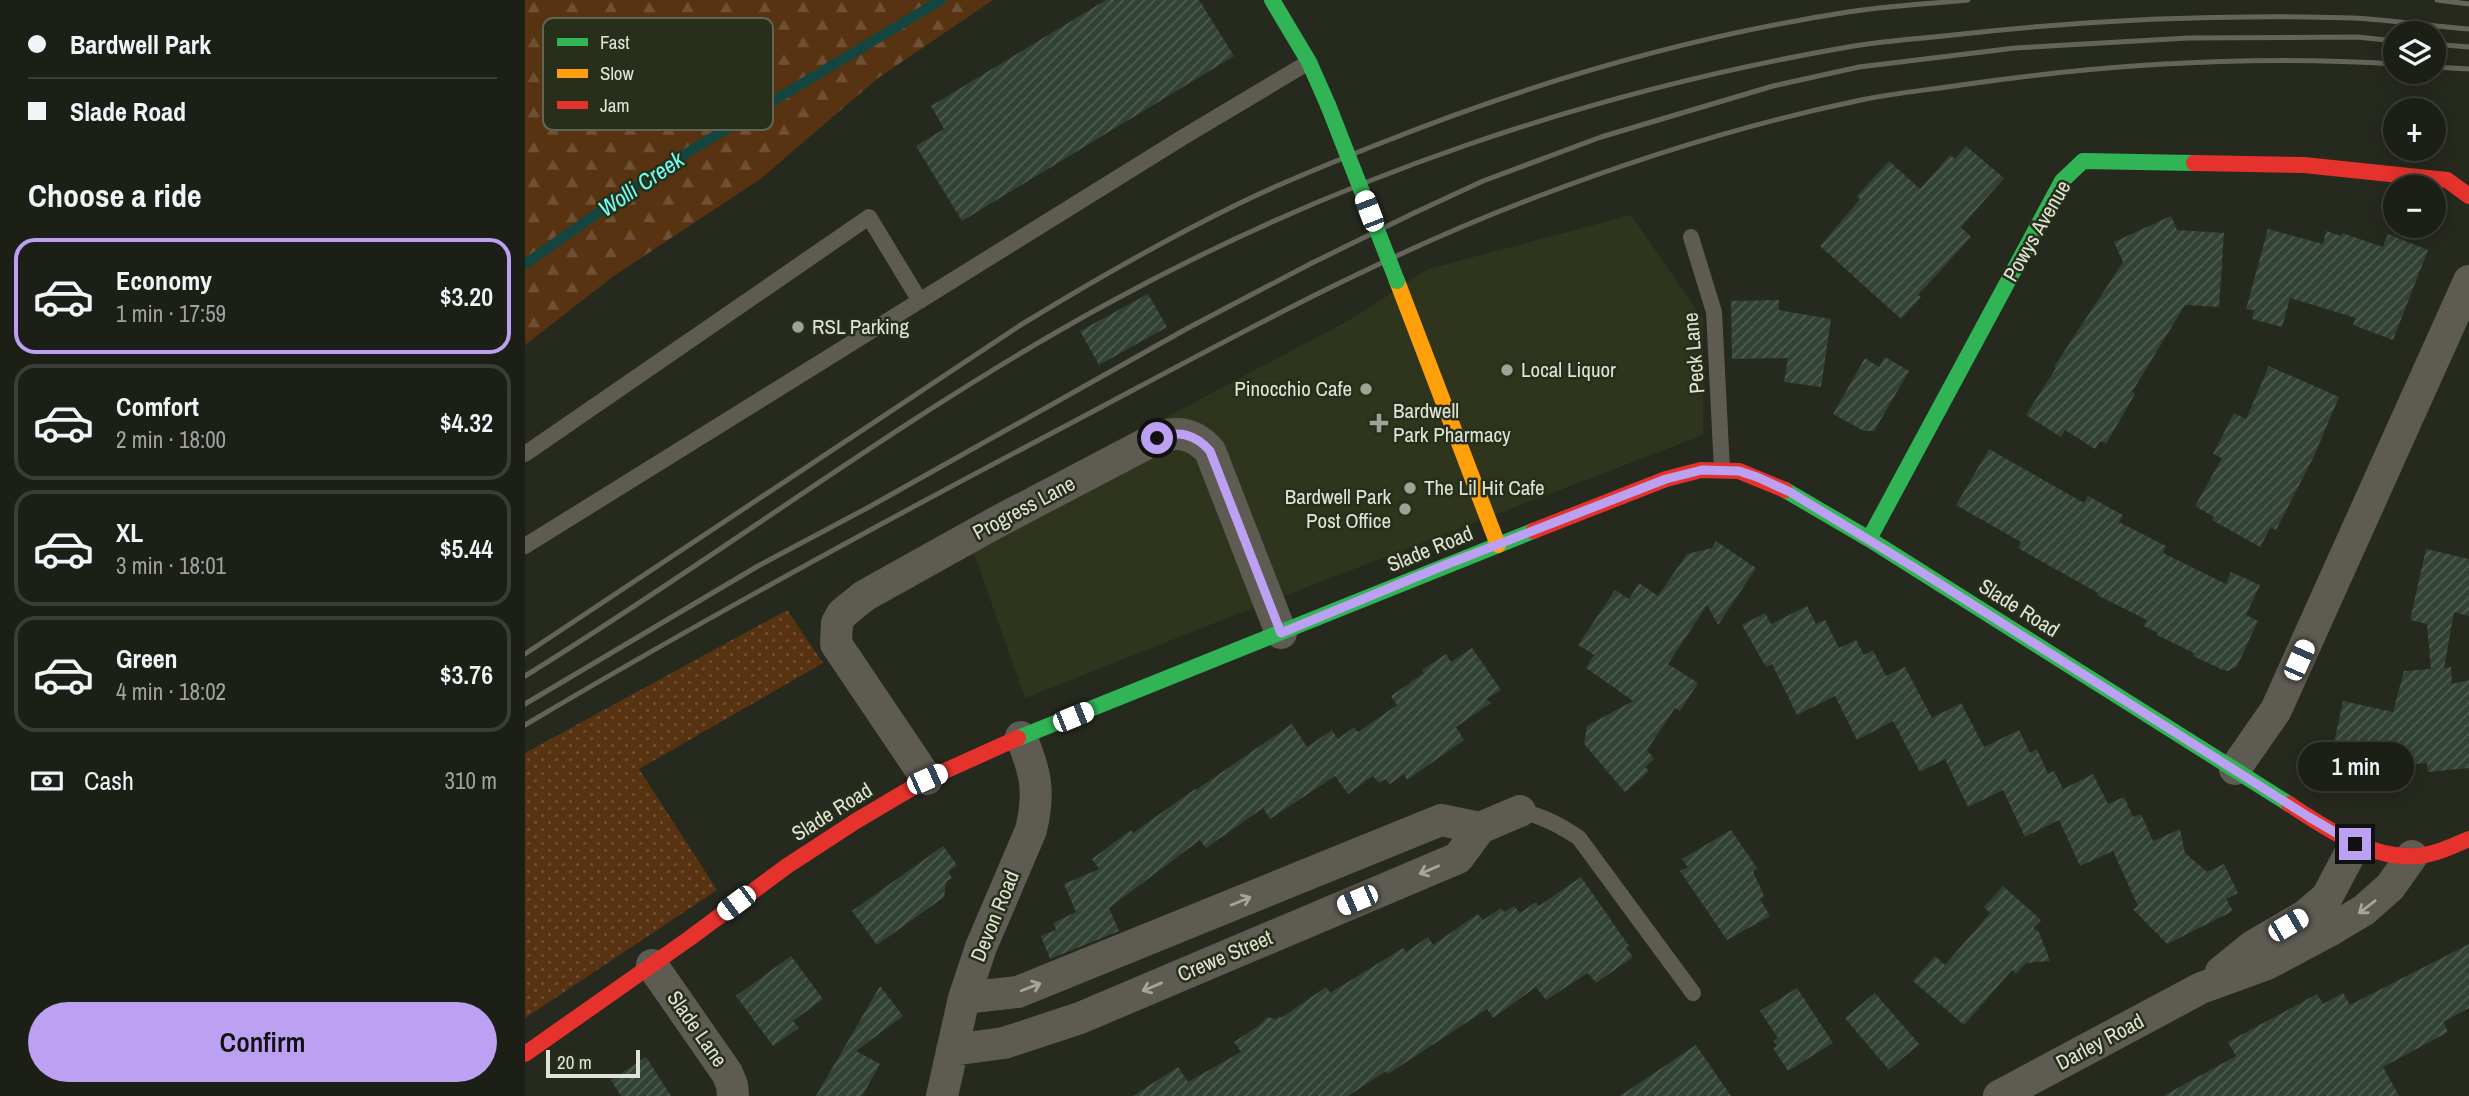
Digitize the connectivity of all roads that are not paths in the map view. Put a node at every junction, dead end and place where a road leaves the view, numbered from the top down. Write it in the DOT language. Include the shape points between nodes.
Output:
graph roads {
  1 [pos="1280,6"];
  2 [pos="1309,62"];
  3 [pos="2469,196"];
  4 [pos="1691,237"];
  5 [pos="2469,281"];
  6 [pos="920,301"];
  7 [pos="525,454"];
  8 [pos="1722,470"];
  9 [pos="1869,539"];
  10 [pos="1498,545"];
  11 [pos="525,546"];
  12 [pos="1281,633"];
  13 [pos="1021,737"];
  14 [pos="2235,769"];
  15 [pos="927,779"];
  16 [pos="1520,811"];
  17 [pos="1480,828"];
  18 [pos="2469,839"];
  19 [pos="2355,844"];
  20 [pos="2411,856"];
  21 [pos="652,965"];
  22 [pos="2201,988"];
  23 [pos="1693,993"];
  24 [pos="964,998"];
  25 [pos="952,1050"];
  26 [pos="525,1054"];
  27 [pos="733,1096"];
  28 [pos="943,1096"];
  29 [pos="1999,1096"];
  1 -- 2 [label="street"];
  2 -- 6 [label="lane"];
  2 -- 10 [label="street, bridge"];
  3 -- 9 [label="street, Powys Avenue" via="2447,180 2304,165 2083,161 2062,181"];
  4 -- 8 [label="lane, Peck Lane" via="1714,312"];
  5 -- 14 [label="street" via="2276,710"];
  6 -- 7 [label="lane" via="869,217"];
  6 -- 11 [label="lane"];
  8 -- 9 [label="street, Slade Road" via="1772,483"];
  8 -- 10 [label="street, Slade Road" via="1666,479"];
  9 -- 14 [label="street, Slade Road"];
  10 -- 12 [label="street, Slade Road"];
  12 -- 13 [label="street, Slade Road"];
  12 -- 15 [label="street, Progress Lane" via="1210,451 1197,439 1168,433 995,523 864,596 842,614 836,644"];
  13 -- 15 [label="street, Slade Road"];
  13 -- 24 [label="street, Devon Road" via="1036,778 1035,813"];
  14 -- 19 [label="street, Slade Road"];
  15 -- 21 [label="street, Slade Road" via="786,866"];
  16 -- 17 [label="street"];
  16 -- 23 [label="lane" via="1559,824 1580,838"];
  24 -- 17 [label="street, Crewe Street, one-way" via="1018,992 1441,820"];
  17 -- 25 [label="street, Crewe Street, one-way" via="1458,858 1093,1012 1004,1043"];
  18 -- 20 [label="street"];
  19 -- 20 [label="street"];
  19 -- 22 [label="street, Darley Road" via="2327,897 2253,946"];
  20 -- 22 [label="street, Darley Road, one-way" via="2390,887 2352,917 2267,964"];
  21 -- 26 [label="street, Slade Road"];
  21 -- 27 [label="street, Slade Lane" via="727,1073"];
  22 -- 29 [label="street, Darley Road"];
  24 -- 25 [label="street, Devon Road"];
  25 -- 28 [label="street, Devon Road"];
}
